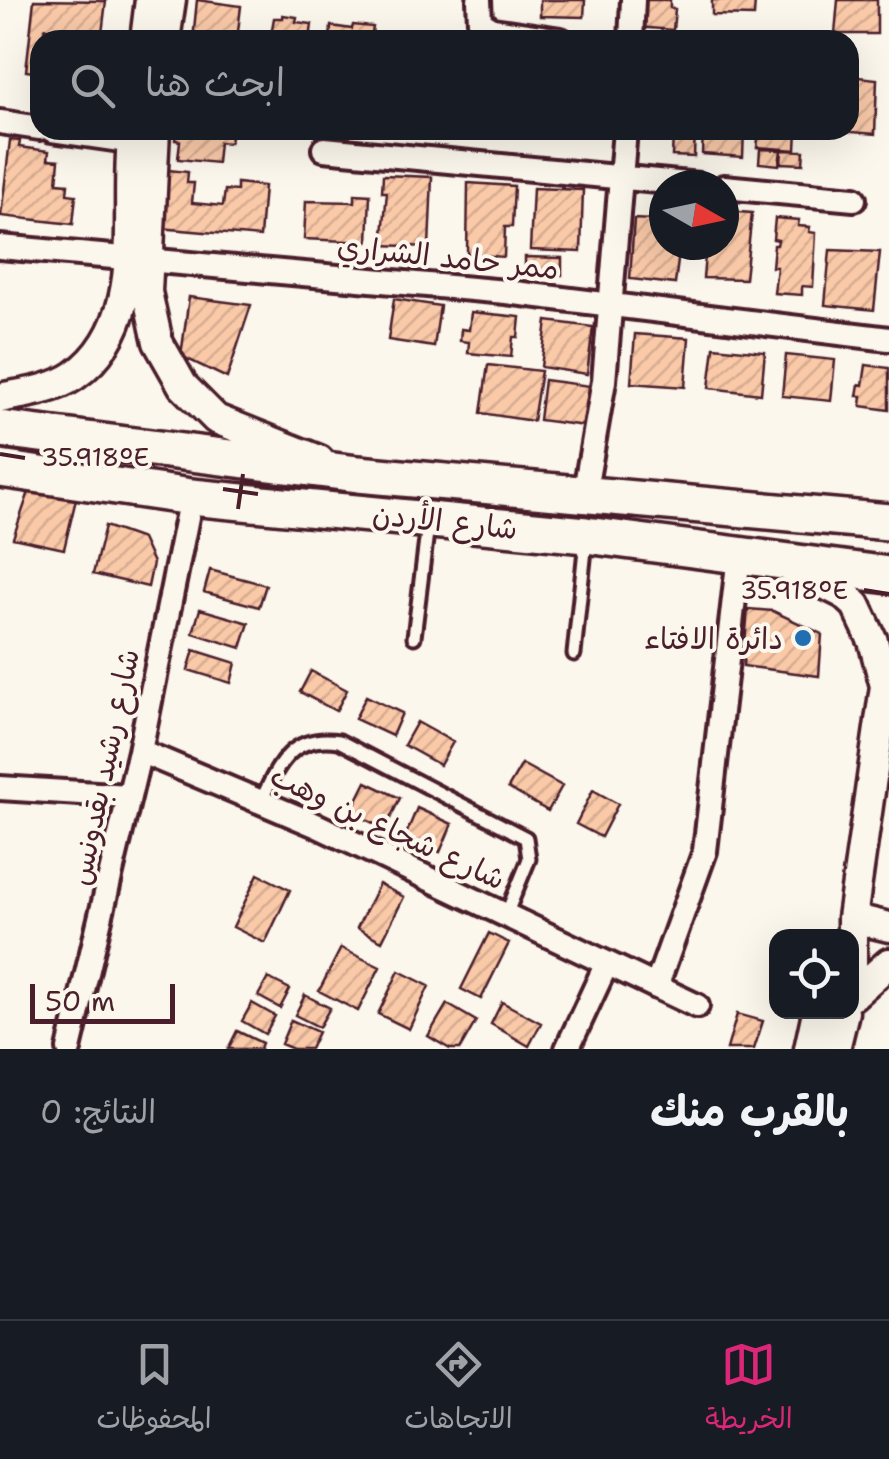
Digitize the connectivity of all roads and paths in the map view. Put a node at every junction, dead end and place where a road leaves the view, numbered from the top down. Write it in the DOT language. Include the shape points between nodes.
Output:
graph roads {
  1 [pos="150,0"];
  2 [pos="171,0"];
  3 [pos="478,0"];
  4 [pos="633,0"];
  5 [pos="146,30"];
  6 [pos="166,30"];
  7 [pos="493,30"];
  8 [pos="632,30"];
  9 [pos="0,122"];
  10 [pos="30,126"];
  11 [pos="143,140"];
  12 [pos="625,140"];
  13 [pos="324,149"];
  14 [pos="622,178"];
  15 [pos="649,180"];
  16 [pos="739,188"];
  17 [pos="854,199"];
  18 [pos="0,248"];
  19 [pos="138,260"];
  20 [pos="613,305"];
  21 [pos="889,339"];
  22 [pos="0,398"];
  23 [pos="0,429"];
  24 [pos="0,469"];
  25 [pos="358,474"];
  26 [pos="191,496"];
  27 [pos="584,496"];
  28 [pos="429,520"];
  29 [pos="889,522"];
  30 [pos="586,535"];
  31 [pos="739,554"];
  32 [pos="774,559"];
  33 [pos="889,575"];
  34 [pos="414,638"];
  35 [pos="574,654"];
  36 [pos="887,683"];
  37 [pos="140,751"];
  38 [pos="883,761"];
  39 [pos="0,788"];
  40 [pos="129,796"];
  41 [pos="261,800"];
  42 [pos="506,915"];
  43 [pos="844,927"];
  44 [pos="889,927"];
  45 [pos="608,962"];
  46 [pos="889,963"];
  47 [pos="656,987"];
  48 [pos="859,990"];
  49 [pos="697,1006"];
  50 [pos="815,1019"];
  51 [pos="842,1019"];
  52 [pos="69,1049"];
  53 [pos="568,1049"];
  54 [pos="808,1049"];
  55 [pos="835,1049"];
  1 -- 5 [label="street"];
  2 -- 6 [label="street"];
  3 -- 7 [label="street" via="480,22"];
  4 -- 8 [label="street"];
  9 -- 10 [label="street"];
  11 -- 19 [label="street"];
  12 -- 14 [label="street"];
  13 -- 14 [label="street"];
  14 -- 15 [label="street"];
  14 -- 20 [label="street"];
  16 -- 17 [label="street"];
  18 -- 19 [label="street, ممر حامد الشراري"];
  19 -- 20 [label="street, ممر حامد الشراري"];
  19 -- 22 [label="street" via="100,350 57,384"];
  19 -- 25 [label="street" via="158,342 200,406 238,430"];
  20 -- 21 [label="street, ممر حامد الشراري"];
  20 -- 27 [label="street"];
  23 -- 25 [label="highway, شارع الأردن"];
  24 -- 26 [label="highway, شارع الأردن"];
  25 -- 27 [label="highway, شارع الأردن"];
  26 -- 28 [label="highway, شارع الأردن"];
  26 -- 37 [label="street, شارع رشيد بقدونس"];
  27 -- 29 [label="highway, شارع الأردن"];
  28 -- 30 [label="highway, شارع الأردن"];
  28 -- 34 [label="lane"];
  30 -- 31 [label="highway, شارع الأردن"];
  30 -- 35 [label="lane"];
  31 -- 32 [label="highway, شارع الأردن"];
  31 -- 47 [label="street" via="705,852"];
  32 -- 33 [label="highway, شارع الأردن"];
  32 -- 36 [label="street" via="856,605"];
  36 -- 38 [label="street"];
  37 -- 40 [label="street, شارع رشيد بقدونس"];
  37 -- 41 [label="street, شارع شجاع بن وهب"];
  38 -- 43 [label="street"];
  39 -- 40 [label="street"];
  40 -- 52 [label="street, شارع رشيد بقدونس"];
  41 -- 42 [label="street, شارع شجاع بن وهب"];
  41 -- 42 [label="lane" via="288,753 319,738 339,741 526,838 529,859"];
  42 -- 45 [label="street, شارع شجاع بن وهب"];
  43 -- 44 [label="street"];
  45 -- 47 [label="street, شارع شجاع بن وهب"];
  45 -- 53 [label="street"];
  46 -- 48 [label="street"];
  47 -- 49 [label="street, شارع شجاع بن وهب"];
  50 -- 54 [label="street"];
  51 -- 55 [label="street"];
}
